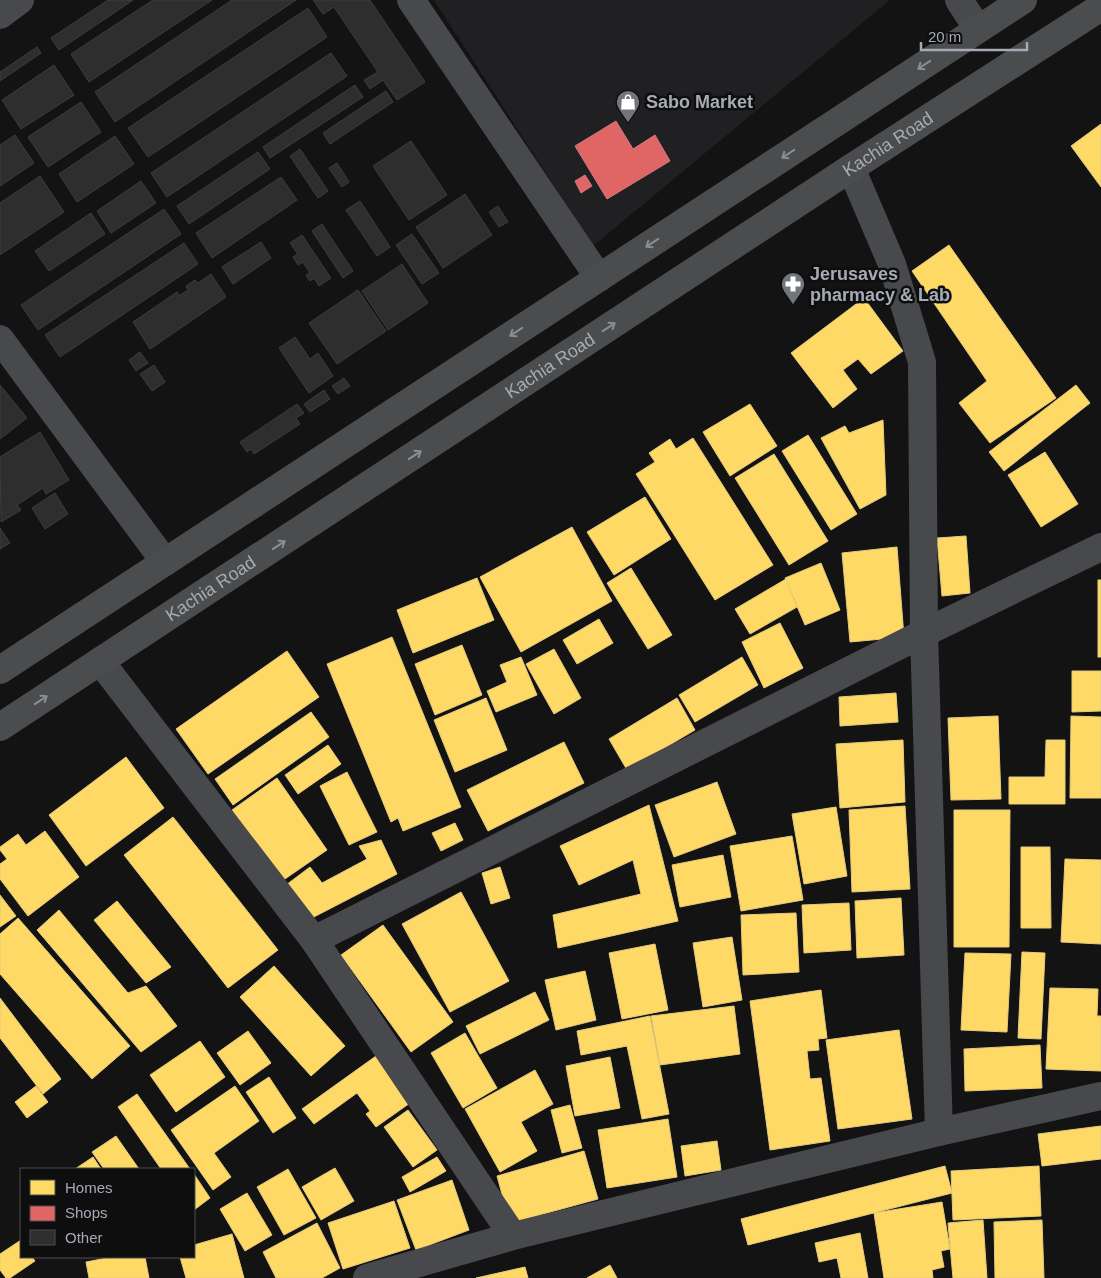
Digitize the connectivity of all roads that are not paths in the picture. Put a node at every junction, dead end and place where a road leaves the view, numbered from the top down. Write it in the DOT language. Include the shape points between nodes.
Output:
graph roads {
  1 [pos="20,0"];
  2 [pos="412,0"];
  3 [pos="960,0"];
  4 [pos="1023,0"];
  5 [pos="1101,8"];
  6 [pos="0,15"];
  7 [pos="978,29"];
  8 [pos="851,168"];
  9 [pos="599,278"];
  10 [pos="0,339"];
  11 [pos="1101,547"];
  12 [pos="165,562"];
  13 [pos="924,633"];
  14 [pos="100,661"];
  15 [pos="0,670"];
  16 [pos="0,727"];
  17 [pos="314,940"];
  18 [pos="1101,1096"];
  19 [pos="939,1132"];
  20 [pos="513,1236"];
  21 [pos="367,1278"];
  1 -- 6 [label="street"];
  2 -- 9 [label="street"];
  3 -- 7 [label="street"];
  4 -- 7 [label="highway"];
  5 -- 8 [label="highway, Kachia Road"];
  7 -- 9 [label="highway, one-way"];
  8 -- 13 [label="street" via="892,264 922,362"];
  14 -- 8 [label="highway, Kachia Road, one-way"];
  9 -- 12 [label="highway, one-way"];
  10 -- 12 [label="street"];
  11 -- 13 [label="street"];
  12 -- 15 [label="highway"];
  13 -- 17 [label="street"];
  13 -- 19 [label="street"];
  16 -- 14 [label="highway, Kachia Road, one-way"];
  14 -- 17 [label="street"];
  17 -- 20 [label="street"];
  18 -- 19 [label="street"];
  19 -- 20 [label="street"];
  20 -- 21 [label="street"];
}
